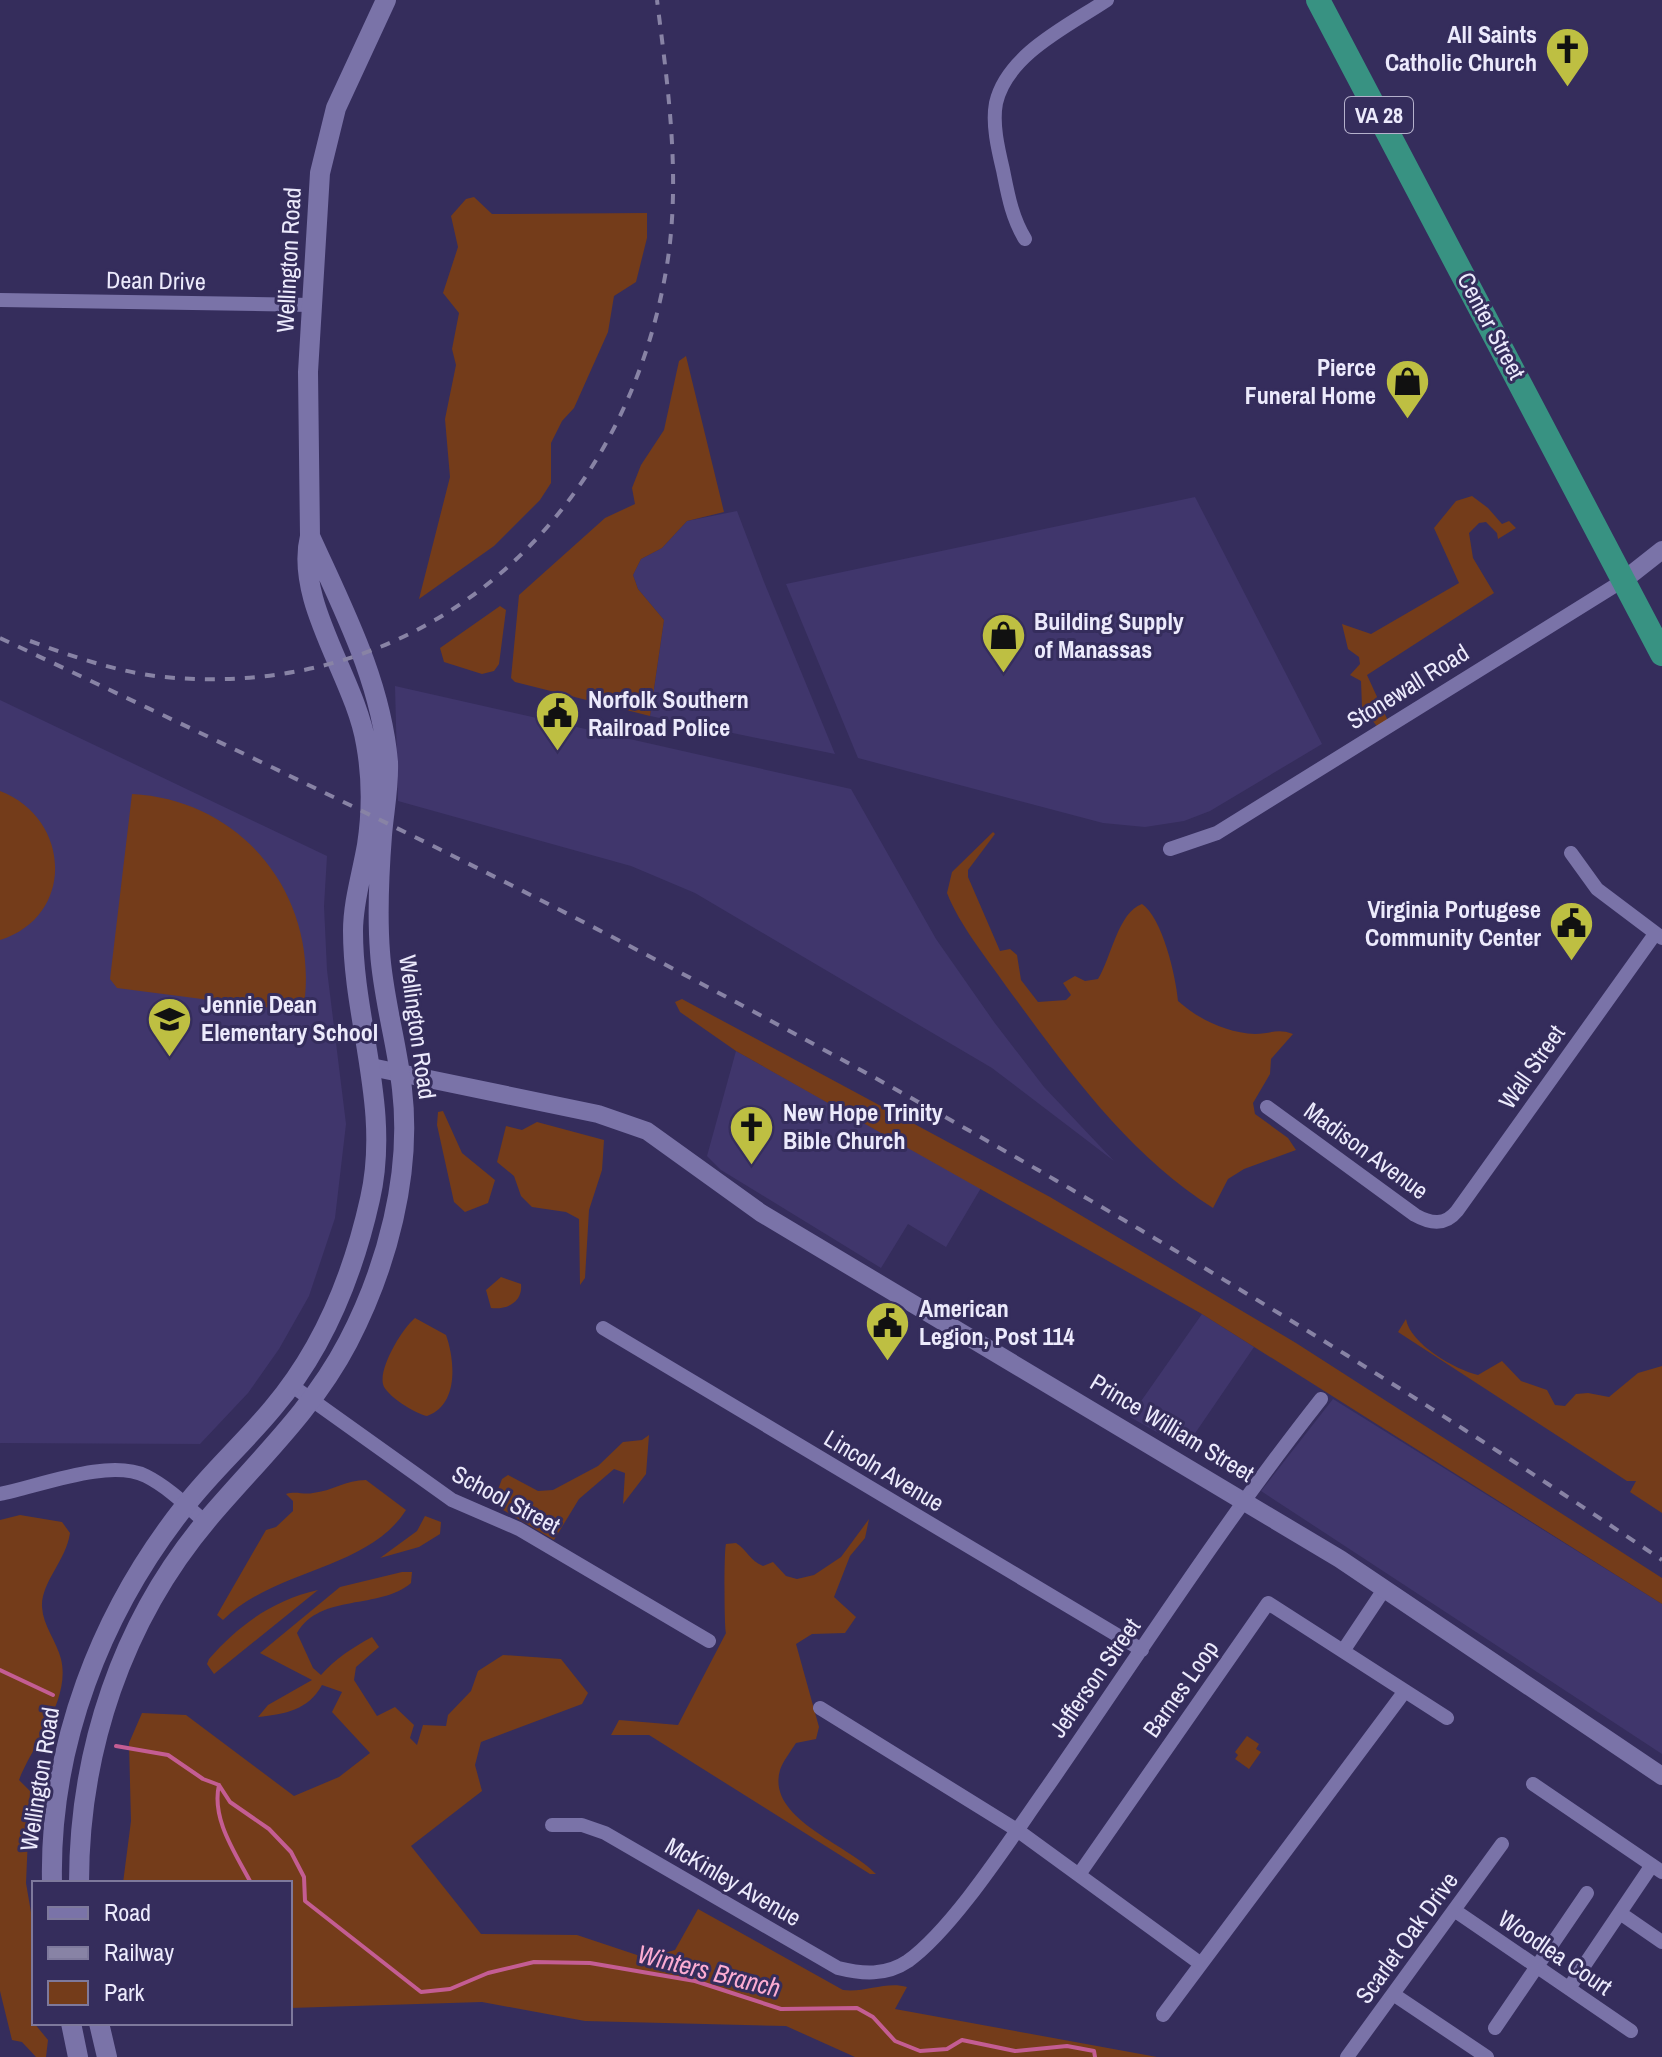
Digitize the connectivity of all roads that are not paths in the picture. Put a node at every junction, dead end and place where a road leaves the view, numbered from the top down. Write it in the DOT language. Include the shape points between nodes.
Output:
graph roads {
  1 [pos="386,0"];
  2 [pos="1107,0"];
  3 [pos="1318,0"];
  4 [pos="1025,239"];
  5 [pos="0,300"];
  6 [pos="312,305"];
  7 [pos="310,536"];
  8 [pos="1662,550"];
  9 [pos="1624,580"];
  10 [pos="1662,654"];
  11 [pos="1170,849"];
  12 [pos="1571,853"];
  13 [pos="1658,936"];
  14 [pos="371,1067"];
  15 [pos="400,1075"];
  16 [pos="1267,1107"];
  17 [pos="1443,1222"];
  18 [pos="603,1328"];
  19 [pos="291,1385"];
  20 [pos="1321,1399"];
  21 [pos="312,1400"];
  22 [pos="0,1494"];
  23 [pos="1243,1498"];
  24 [pos="185,1505"];
  25 [pos="205,1522"];
  26 [pos="1385,1588"];
  27 [pos="709,1641"];
  28 [pos="1142,1650"];
  29 [pos="1343,1651"];
  30 [pos="1405,1691"];
  31 [pos="820,1708"];
  32 [pos="1447,1718"];
  33 [pos="1662,1776"];
  34 [pos="1533,1784"];
  35 [pos="552,1825"];
  36 [pos="1017,1830"];
  37 [pos="1502,1844"];
  38 [pos="1657,1869"];
  39 [pos="1080,1873"];
  40 [pos="52,1881"];
  41 [pos="79,1881"];
  42 [pos="1587,1893"];
  43 [pos="1454,1910"];
  44 [pos="1620,1913"];
  45 [pos="1662,1942"];
  46 [pos="1201,1964"];
  47 [pos="1537,1967"];
  48 [pos="892,1969"];
  49 [pos="1569,1988"];
  50 [pos="1393,1994"];
  51 [pos="1163,2015"];
  52 [pos="71,2025"];
  53 [pos="99,2025"];
  54 [pos="1495,2028"];
  55 [pos="1631,2031"];
  56 [pos="78,2057"];
  57 [pos="107,2057"];
  58 [pos="1347,2057"];
  59 [pos="1487,2057"];
  1 -- 6 [label="main road, Wellington Road" via="336,108 320,173"];
  2 -- 4 [label="street" via="1027,56 996,102 998,149 1014,222"];
  3 -- 9 [label="highway, Center Street / VA 28"];
  5 -- 6 [label="street, Dean Drive"];
  6 -- 7 [label="main road, Wellington Road"];
  7 -- 14 [label="main road, Wellington Road" via="305,556 310,586 360,720 369,764 370,815 353,935"];
  7 -- 15 [label="main road, Wellington Road" via="363,652 384,733 388,764 379,873 380,953"];
  8 -- 9 [label="street, Stonewall Road"];
  9 -- 10 [label="highway, Center Street / VA 28"];
  9 -- 11 [label="street, Stonewall Road" via="1217,833"];
  12 -- 13 [label="street" via="1597,889"];
  13 -- 17 [label="street, Wall Street" via="1457,1211"];
  14 -- 15 [label="street, Prince William Street"];
  14 -- 19 [label="main road, Wellington Road" via="376,1108 373,1184 358,1250 342,1295"];
  15 -- 21 [label="main road, Wellington Road" via="401,1165 391,1229 348,1343"];
  15 -- 23 [label="street, Prince William Street" via="577,1109 647,1131 761,1213"];
  16 -- 17 [label="street, Madison Avenue" via="1415,1215"];
  18 -- 28 [label="street, Lincoln Avenue"];
  19 -- 21 [label="street, School Street"];
  19 -- 24 [label="main road, Wellington Road"];
  20 -- 23 [label="street, Jefferson Street"];
  21 -- 25 [label="main road, Wellington Road"];
  21 -- 27 [label="street, School Street" via="452,1500 508,1523"];
  22 -- 24 [label="street" via="115,1470 147,1477"];
  23 -- 26 [label="street, Prince William Street"];
  23 -- 28 [label="street, Jefferson Street"];
  24 -- 25 [label="street"];
  24 -- 40 [label="main road, Wellington Road" via="117,1610 75,1711 53,1831"];
  25 -- 41 [label="main road, Wellington Road" via="141,1619 116,1676 86,1782"];
  26 -- 29 [label="street"];
  26 -- 33 [label="street, Prince William Street"];
  28 -- 36 [label="street, Jefferson Street"];
  29 -- 30 [label="street, Barnes Loop"];
  29 -- 39 [label="street, Barnes Loop" via="1268,1603"];
  30 -- 32 [label="street, Barnes Loop"];
  30 -- 46 [label="street"];
  31 -- 36 [label="street"];
  34 -- 38 [label="street"];
  35 -- 48 [label="street, McKinley Avenue" via="582,1825 605,1833 838,1968 858,1973"];
  36 -- 39 [label="street"];
  36 -- 48 [label="street, Jefferson Street" via="937,1934"];
  37 -- 43 [label="street, Scarlet Oak Drive"];
  38 -- 44 [label="street"];
  39 -- 46 [label="street"];
  42 -- 47 [label="street"];
  43 -- 47 [label="street, Woodlea Court"];
  43 -- 50 [label="street, Scarlet Oak Drive"];
  44 -- 45 [label="street"];
  44 -- 49 [label="street"];
  46 -- 51 [label="street"];
  47 -- 49 [label="street, Woodlea Court"];
  47 -- 54 [label="street"];
  49 -- 55 [label="street, Woodlea Court"];
  50 -- 58 [label="street, Scarlet Oak Drive"];
  50 -- 59 [label="street"];
  52 -- 56 [label="main road"];
  53 -- 57 [label="main road"];
}
